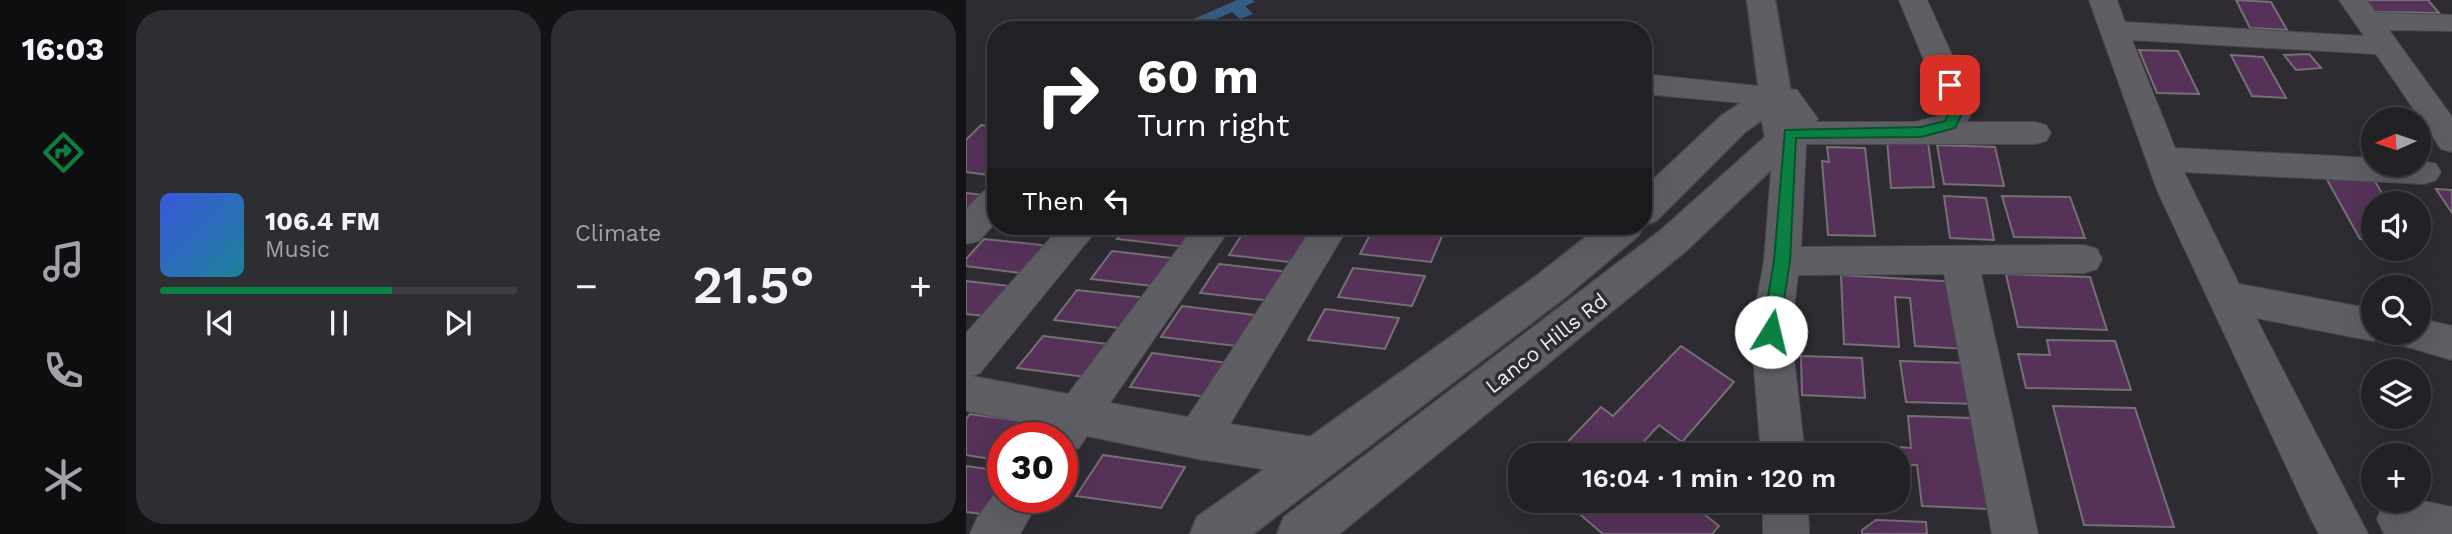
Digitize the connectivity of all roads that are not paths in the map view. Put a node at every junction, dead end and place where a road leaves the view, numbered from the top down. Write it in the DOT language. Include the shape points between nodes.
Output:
graph roads {
  1 [pos="1762,0"];
  2 [pos="1913,0"];
  3 [pos="2103,0"];
  4 [pos="2360,10"];
  5 [pos="2452,23"];
  6 [pos="2115,30"];
  7 [pos="2386,47"];
  8 [pos="1652,85"];
  9 [pos="1774,96"];
  10 [pos="1921,132"];
  11 [pos="2035,133"];
  12 [pos="1786,136"];
  13 [pos="2452,141"];
  14 [pos="2163,159"];
  15 [pos="2361,169"];
  16 [pos="1652,202"];
  17 [pos="987,209"];
  18 [pos="966,231"];
  19 [pos="1074,235"];
  20 [pos="1207,235"];
  21 [pos="1325,235"];
  22 [pos="1614,235"];
  23 [pos="2084,259"];
  24 [pos="1782,261"];
  25 [pos="1960,261"];
  26 [pos="2227,297"];
  27 [pos="2361,323"];
  28 [pos="2431,337"];
  29 [pos="2452,343"];
  30 [pos="966,361"];
  31 [pos="966,393"];
  32 [pos="1053,422"];
  33 [pos="1072,422"];
  34 [pos="1078,428"];
  35 [pos="1198,439"];
  36 [pos="1782,443"];
  37 [pos="1320,457"];
  38 [pos="1008,513"];
  39 [pos="1785,513"];
  40 [pos="2400,519"];
  41 [pos="2452,530"];
  42 [pos="993,534"];
  43 [pos="1214,534"];
  44 [pos="1301,534"];
  45 [pos="1786,534"];
  46 [pos="2015,534"];
  47 [pos="2345,534"];
  1 -- 9 [label="street"];
  2 -- 10 [label="street" via="1959,106 1950,124"];
  3 -- 6 [label="street"];
  4 -- 5 [label="street"];
  4 -- 7 [label="street"];
  6 -- 7 [label="street"];
  6 -- 14 [label="street"];
  7 -- 13 [label="street"];
  8 -- 9 [label="street"];
  9 -- 12 [label="street" via="1786,97 1802,119"];
  9 -- 16 [label="street" via="1732,124"];
  10 -- 11 [label="street"];
  10 -- 12 [label="street"];
  12 -- 24 [label="street"];
  12 -- 44 [label="street, Lanco Hills Rd" via="1674,240"];
  14 -- 15 [label="street"];
  14 -- 26 [label="street"];
  17 -- 18 [label="street"];
  19 -- 30 [label="street"];
  20 -- 33 [label="street"];
  21 -- 35 [label="street"];
  22 -- 37 [label="street, Lanco Hills Rd"];
  23 -- 25 [label="street"];
  24 -- 25 [label="street"];
  24 -- 36 [label="street" via="1771,332"];
  25 -- 46 [label="street"];
  26 -- 27 [label="street"];
  26 -- 47 [label="street"];
  28 -- 29 [label="street"];
  31 -- 32 [label="street"];
  34 -- 35 [label="street"];
  35 -- 37 [label="street"];
  37 -- 43 [label="street, Lanco Hills Rd"];
  38 -- 42 [label="street"];
  39 -- 45 [label="street"];
  40 -- 41 [label="street"];
}
